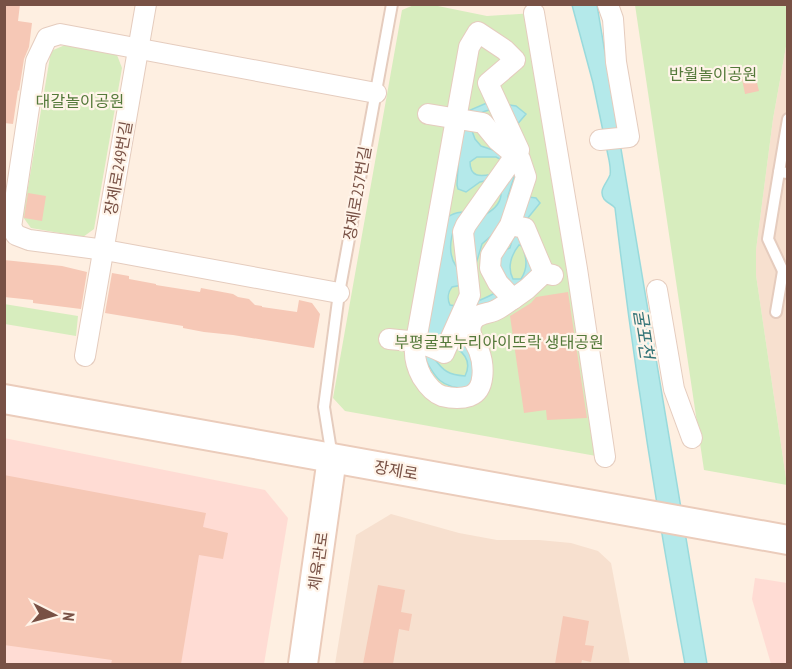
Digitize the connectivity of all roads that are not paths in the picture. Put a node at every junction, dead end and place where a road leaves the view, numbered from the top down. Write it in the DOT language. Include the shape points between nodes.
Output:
graph roads {
  1 [pos="146,4"];
  2 [pos="392,4"];
  3 [pos="608,4"];
  4 [pos="534,13"];
  5 [pos="138,50"];
  6 [pos="376,93"];
  7 [pos="428,114"];
  8 [pos="788,119"];
  9 [pos="464,120"];
  10 [pos="600,140"];
  11 [pos="507,168"];
  12 [pos="783,173"];
  13 [pos="516,226"];
  14 [pos="105,250"];
  15 [pos="785,272"];
  16 [pos="657,290"];
  17 [pos="507,292"];
  18 [pos="339,293"];
  19 [pos="776,312"];
  20 [pos="389,339"];
  21 [pos="429,344"];
  22 [pos="85,356"];
  23 [pos="4,399"];
  24 [pos="692,438"];
  25 [pos="605,457"];
  26 [pos="332,458"];
  27 [pos="788,540"];
  28 [pos="303,664"];
  1 -- 5 [label="street, 장제로249번길"];
  2 -- 6 [label="lane, 장제로257번길"];
  3 -- 10 [label="street" via="614,19 616,62 629,137"];
  4 -- 25 [label="street" via="578,269"];
  5 -- 6 [label="street"];
  5 -- 14 [label="street, 장제로249번길"];
  5 -- 14 [label="street" via="60,34 47,38 36,61 11,227 16,236 28,240"];
  6 -- 18 [label="lane, 장제로257번길"];
  7 -- 9 [label="street"];
  8 -- 12 [label="lane"];
  9 -- 11 [label="street" via="483,123 497,141"];
  9 -- 11 [label="street" via="469,47 478,32 515,60 488,83 519,150"];
  9 -- 21 [label="street"];
  11 -- 13 [label="street" via="520,159 526,177"];
  11 -- 21 [label="street" via="463,232 469,295"];
  12 -- 15 [label="lane" via="768,239"];
  13 -- 17 [label="street" via="491,255 490,268"];
  13 -- 17 [label="street" via="549,274 527,290"];
  14 -- 18 [label="street"];
  14 -- 22 [label="street, 장제로249번길"];
  15 -- 19 [label="lane"];
  16 -- 24 [label="street" via="674,389"];
  17 -- 21 [label="street" via="497,309 479,315 471,327 482,364 482,381 472,395 445,397 429,387 418,368 414,350"];
  18 -- 26 [label="lane, 장제로257번길" via="324,407"];
  20 -- 21 [label="street"];
  23 -- 26 [label="main road, 장제로"];
  26 -- 27 [label="main road, 장제로"];
  26 -- 28 [label="main road, 체육관로"];
}
